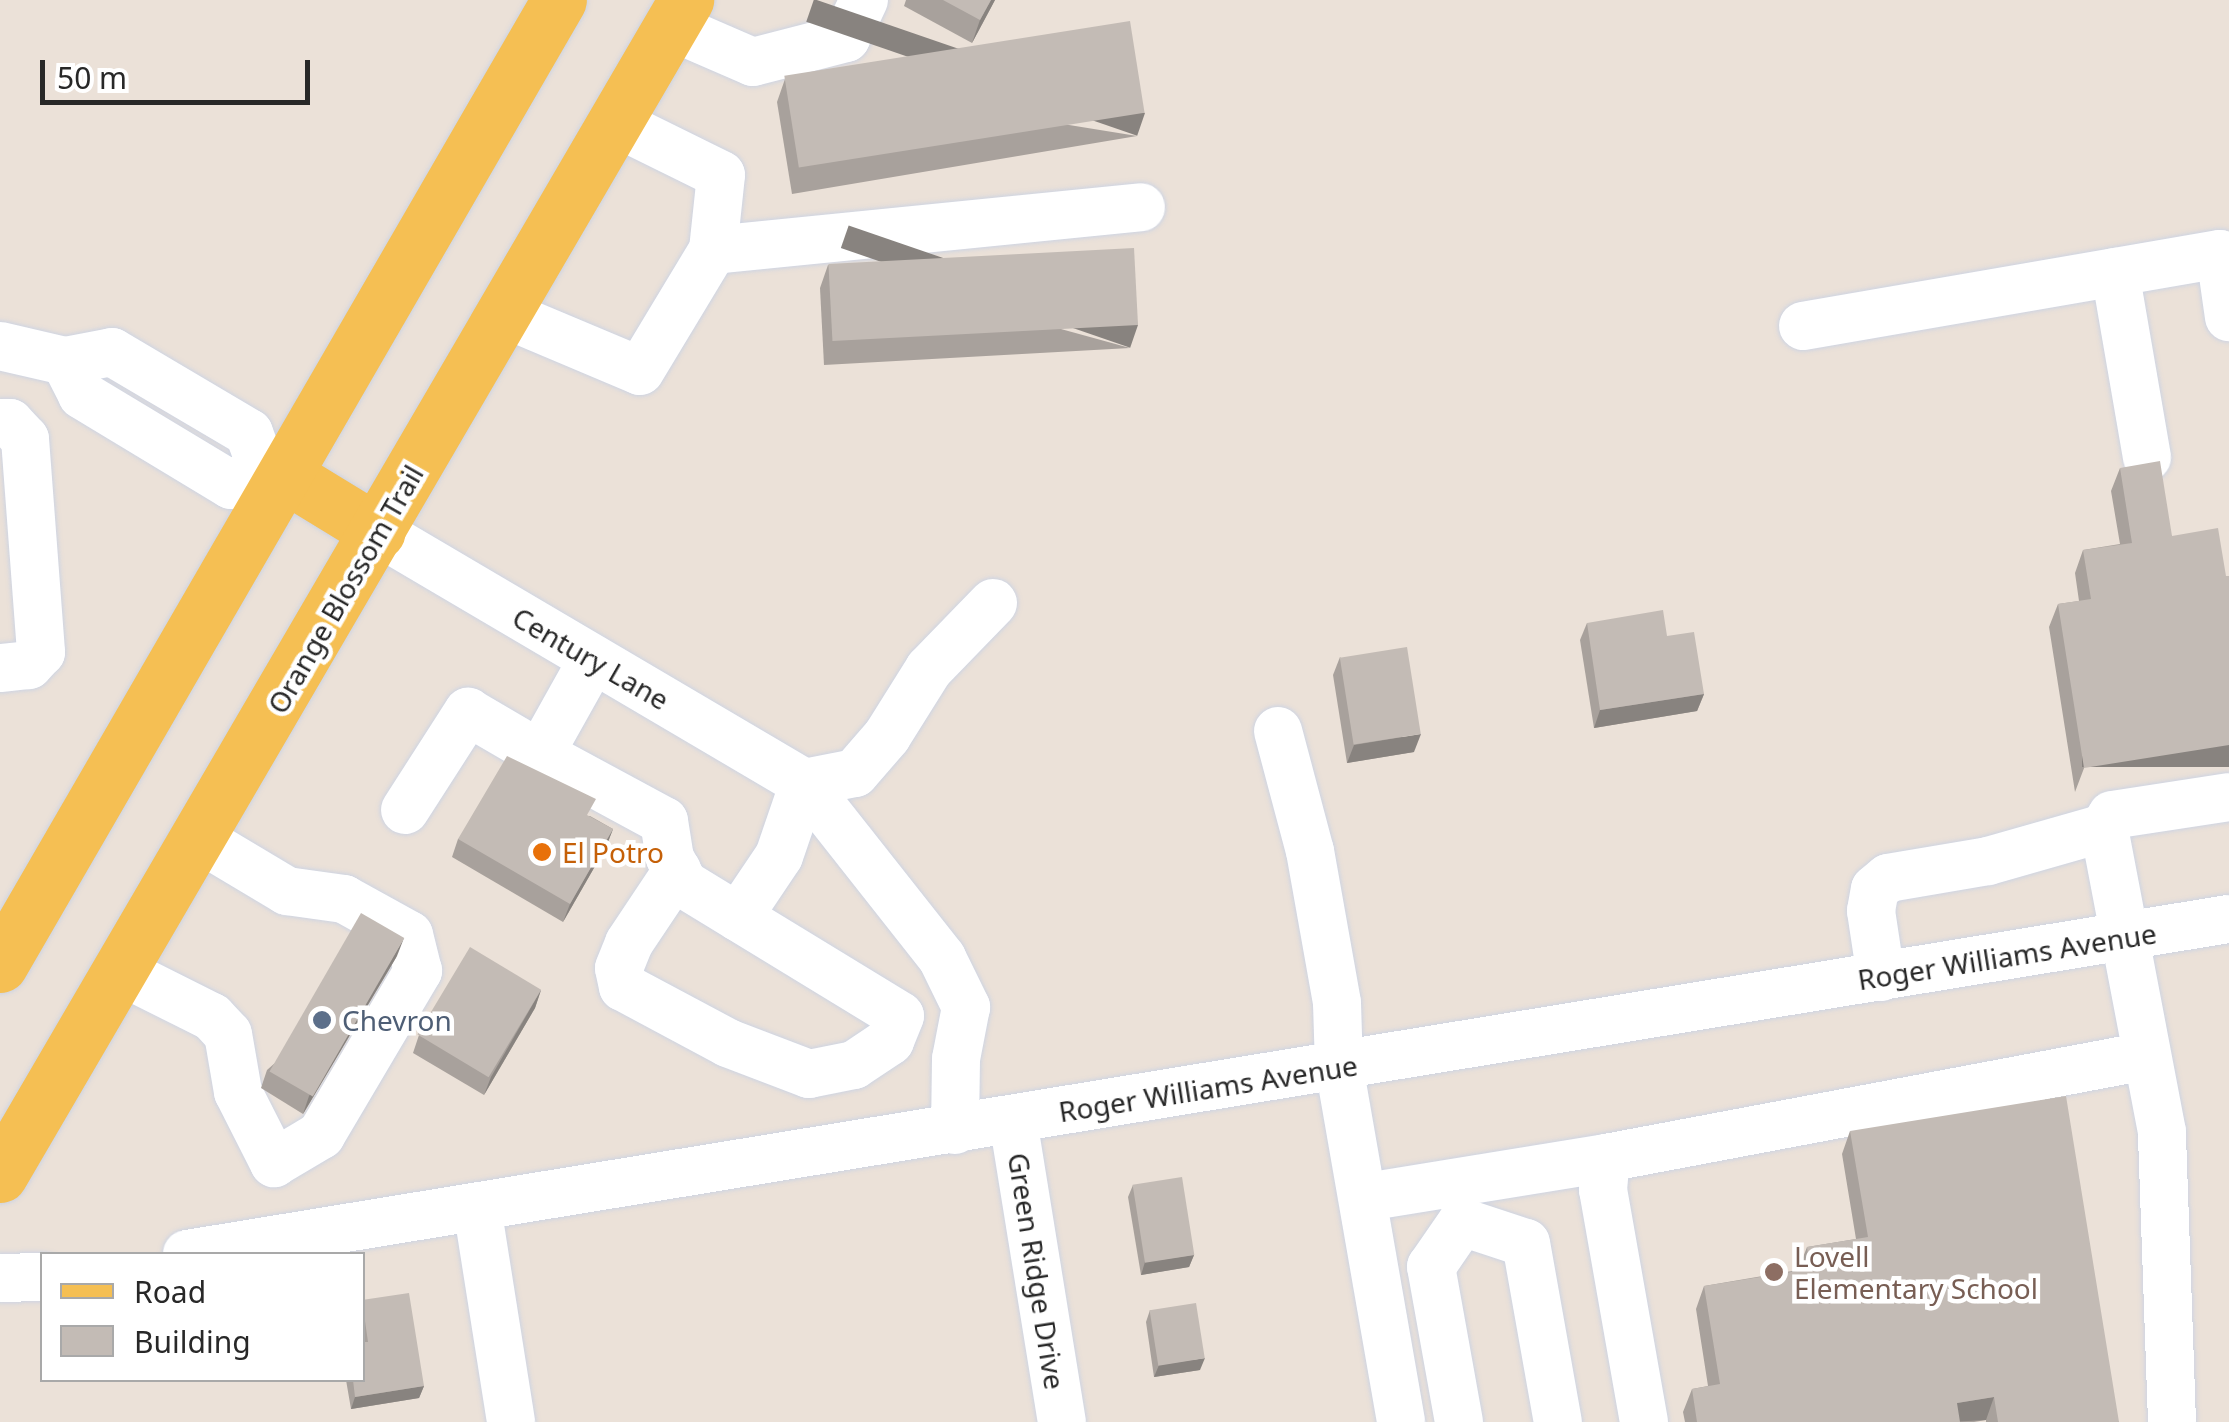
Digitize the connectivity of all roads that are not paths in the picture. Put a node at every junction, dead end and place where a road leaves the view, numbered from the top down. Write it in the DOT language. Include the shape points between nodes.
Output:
graph roads {
  1 [pos="559,0"];
  2 [pos="864,0"];
  3 [pos="679,14"];
  4 [pos="616,123"];
  5 [pos="1141,207"];
  6 [pos="713,250"];
  7 [pos="2115,272"];
  8 [pos="506,315"];
  9 [pos="2229,316"];
  10 [pos="1803,326"];
  11 [pos="0,346"];
  12 [pos="0,423"];
  13 [pos="2148,457"];
  14 [pos="275,473"];
  15 [pos="378,532"];
  16 [pos="993,603"];
  17 [pos="593,659"];
  18 [pos="0,668"];
  19 [pos="1278,731"];
  20 [pos="540,754"];
  21 [pos="804,783"];
  22 [pos="2229,797"];
  23 [pos="405,810"];
  24 [pos="2104,828"];
  25 [pos="198,838"];
  26 [pos="677,871"];
  27 [pos="738,917"];
  28 [pos="2229,919"];
  29 [pos="2121,937"];
  30 [pos="0,965"];
  31 [pos="120,972"];
  32 [pos="1882,977"];
  33 [pos="2146,1056"];
  34 [pos="1339,1066"];
  35 [pos="1013,1120"];
  36 [pos="955,1130"];
  37 [pos="1606,1158"];
  38 [pos="274,1163"];
  39 [pos="0,1175"];
  40 [pos="1366,1197"];
  41 [pos="477,1206"];
  42 [pos="282,1239"];
  43 [pos="200,1252"];
  44 [pos="40,1277"];
  45 [pos="0,1278"];
  46 [pos="511,1422"];
  47 [pos="1062,1422"];
  48 [pos="1401,1422"];
  49 [pos="1460,1422"];
  50 [pos="1558,1422"];
  51 [pos="1644,1422"];
  52 [pos="2172,1422"];
  1 -- 14 [label="main road"];
  2 -- 3 [label="street" via="846,38 753,62"];
  3 -- 4 [label="main road, Orange Blossom Trail"];
  4 -- 6 [label="street" via="722,175"];
  4 -- 8 [label="main road, Orange Blossom Trail"];
  5 -- 6 [label="street"];
  6 -- 8 [label="street" via="640,370"];
  7 -- 9 [label="street" via="2220,254"];
  7 -- 10 [label="street"];
  7 -- 13 [label="street"];
  8 -- 15 [label="main road, Orange Blossom Trail"];
  11 -- 14 [label="street" via="65,361 112,352 249,433"];
  12 -- 18 [label="street" via="10,423 25,439 41,652 30,665"];
  14 -- 15 [label="main road"];
  14 -- 30 [label="main road"];
  15 -- 17 [label="street, Century Lane"];
  15 -- 25 [label="main road, Orange Blossom Trail"];
  16 -- 21 [label="street" via="929,669 888,736 854,773"];
  17 -- 20 [label="street"];
  17 -- 21 [label="street, Century Lane"];
  19 -- 34 [label="street" via="1314,870"];
  20 -- 23 [label="street" via="468,712"];
  20 -- 26 [label="street" via="664,821"];
  21 -- 27 [label="street" via="780,856"];
  21 -- 36 [label="street" via="942,958 966,1007"];
  22 -- 24 [label="street" via="2112,815"];
  24 -- 29 [label="street"];
  24 -- 32 [label="street" via="1988,861 1888,878 1875,889 1871,911"];
  25 -- 31 [label="main road, Orange Blossom Trail"];
  25 -- 38 [label="street" via="286,892 344,899 409,935 418,972 322,1135"];
  26 -- 27 [label="street" via="684,884"];
  26 -- 27 [label="street" via="629,943 619,968 623,987 728,1043 808,1074 854,1065 890,1041 900,1016"];
  28 -- 29 [label="street, Roger Williams Avenue"];
  29 -- 32 [label="street, Roger Williams Avenue"];
  29 -- 33 [label="street"];
  31 -- 38 [label="street" via="212,1018 228,1034 238,1092"];
  31 -- 39 [label="main road, Orange Blossom Trail"];
  32 -- 34 [label="street, Roger Williams Avenue"];
  33 -- 37 [label="street"];
  33 -- 52 [label="street" via="2162,1132"];
  34 -- 35 [label="street, Roger Williams Avenue"];
  34 -- 40 [label="street"];
  35 -- 36 [label="street, Roger Williams Avenue"];
  35 -- 47 [label="street, Green Ridge Drive"];
  36 -- 41 [label="street, Roger Williams Avenue"];
  37 -- 40 [label="street"];
  37 -- 51 [label="street" via="1603,1190"];
  38 -- 42 [label="street"];
  40 -- 48 [label="street"];
  41 -- 42 [label="street, Roger Williams Avenue"];
  41 -- 46 [label="street"];
  42 -- 43 [label="street, Roger Williams Avenue"];
  44 -- 45 [label="street"];
  49 -- 50 [label="street" via="1431,1267 1462,1222 1526,1242"];
}
